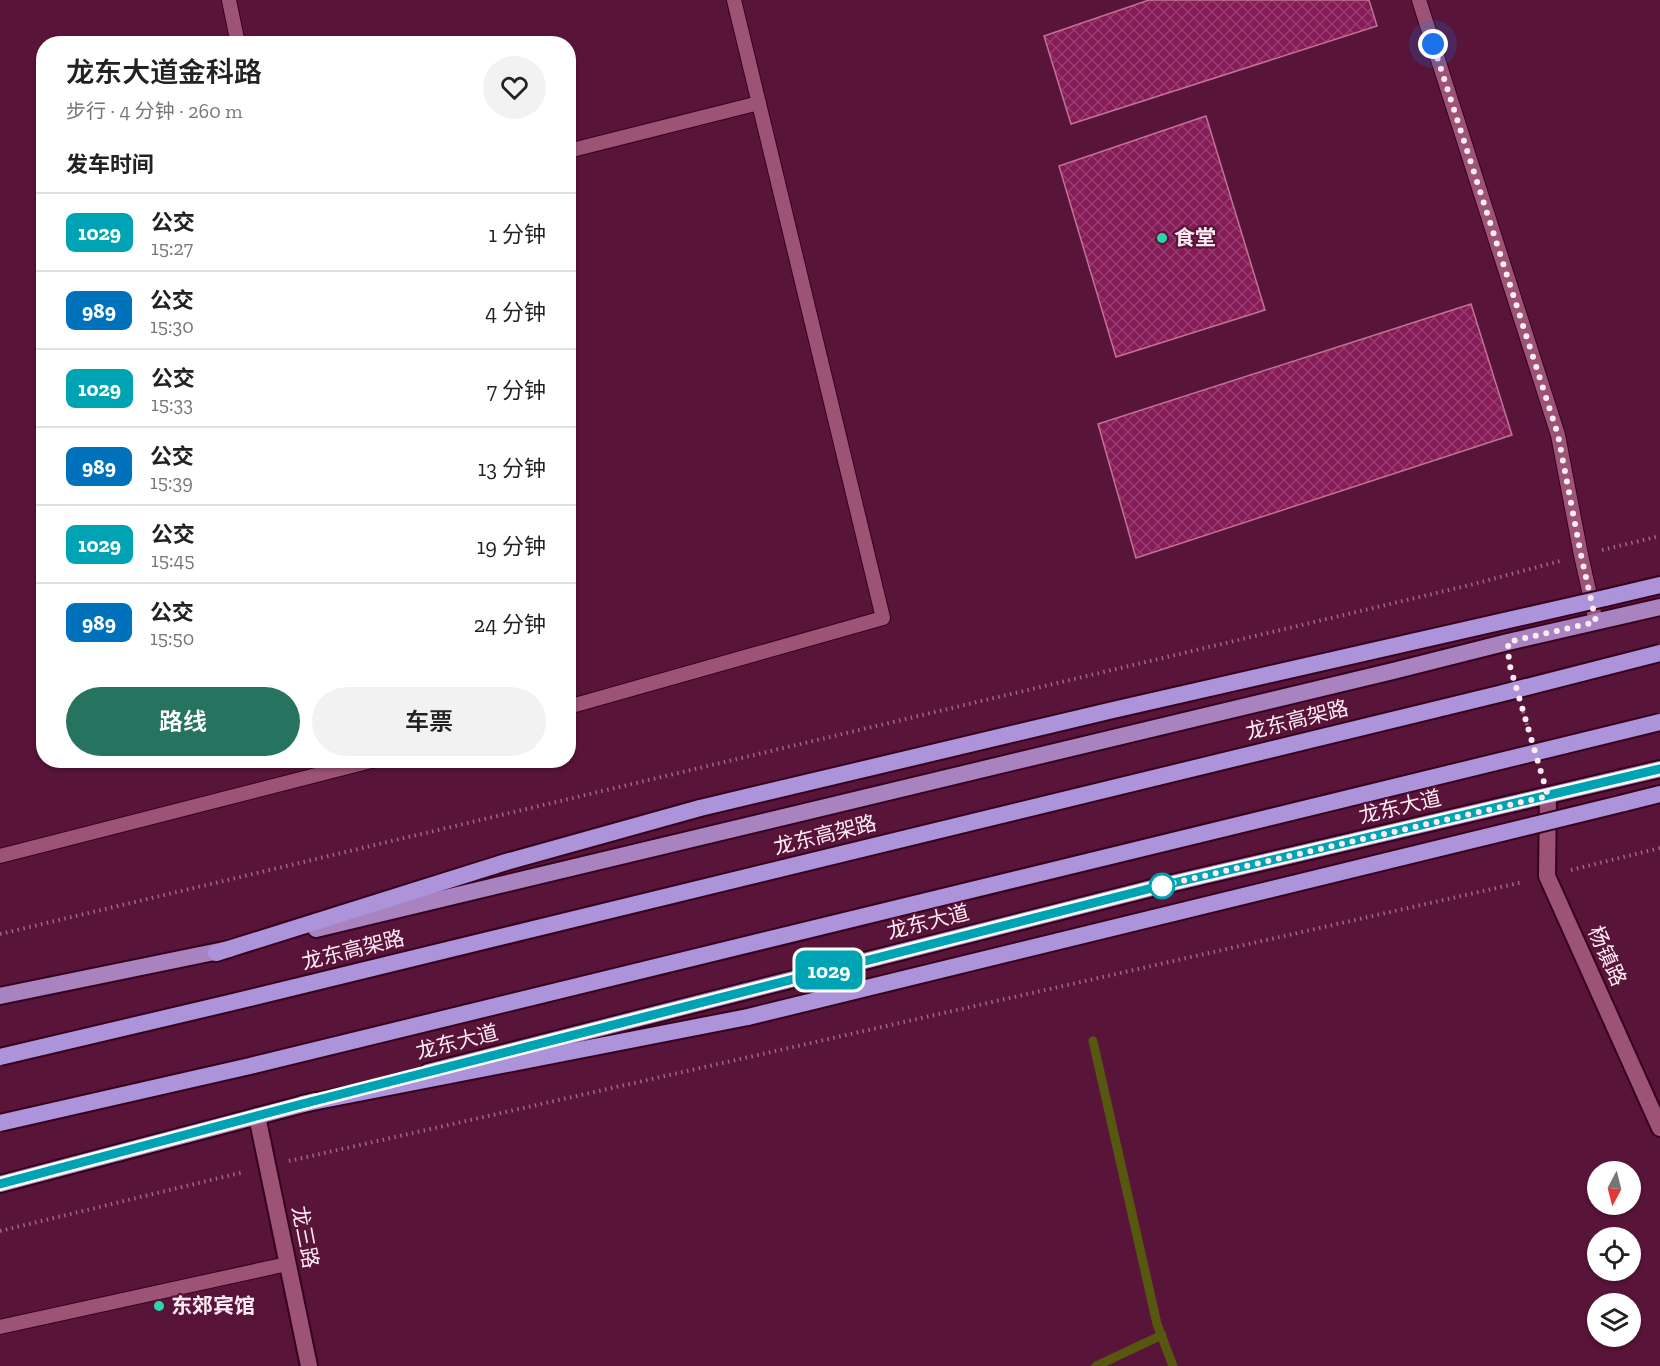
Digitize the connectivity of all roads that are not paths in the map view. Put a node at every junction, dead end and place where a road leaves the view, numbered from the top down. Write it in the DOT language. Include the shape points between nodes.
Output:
graph roads {
  1 [pos="229,0"];
  2 [pos="734,0"];
  3 [pos="1419,0"];
  4 [pos="236,36"];
  5 [pos="759,103"];
  6 [pos="576,149"];
  7 [pos="1660,585"];
  8 [pos="1660,607"];
  9 [pos="1596,622"];
  10 [pos="1660,653"];
  11 [pos="576,705"];
  12 [pos="1660,722"];
  13 [pos="344,768"];
  14 [pos="1660,769"];
  15 [pos="1660,794"];
  16 [pos="1548,796"];
  17 [pos="0,856"];
  18 [pos="216,952"];
  19 [pos="0,996"];
  20 [pos="0,1057"];
  21 [pos="302,1104"];
  22 [pos="257,1116"];
  23 [pos="0,1123"];
  24 [pos="1660,1128"];
  25 [pos="0,1184"];
  26 [pos="287,1264"];
  27 [pos="0,1328"];
  28 [pos="309,1366"];
  1 -- 4 [label="lane"];
  2 -- 5 [label="lane"];
  3 -- 9 [label="lane" via="1558,435"];
  5 -- 6 [label="lane"];
  5 -- 11 [label="lane" via="883,618"];
  7 -- 18 [label="highway, bridge" via="700,808 506,862"];
  8 -- 9 [label="main road"];
  9 -- 18 [label="main road"];
  10 -- 20 [label="highway, 龙东高架路, bridge"];
  12 -- 23 [label="highway, bridge" via="250,1066"];
  13 -- 17 [label="lane"];
  14 -- 16 [label="main road, 龙东大道"];
  15 -- 21 [label="highway, bridge" via="748,1017"];
  16 -- 21 [label="main road, 龙东大道" via="1152,888"];
  16 -- 24 [label="street, 杨镇路" via="1547,876"];
  18 -- 19 [label="main road"];
  21 -- 22 [label="main road, 龙东大道"];
  22 -- 25 [label="main road, 龙东大道"];
  22 -- 26 [label="street, 龙三路"];
  26 -- 27 [label="lane"];
  26 -- 28 [label="street, 龙三路"];
}
